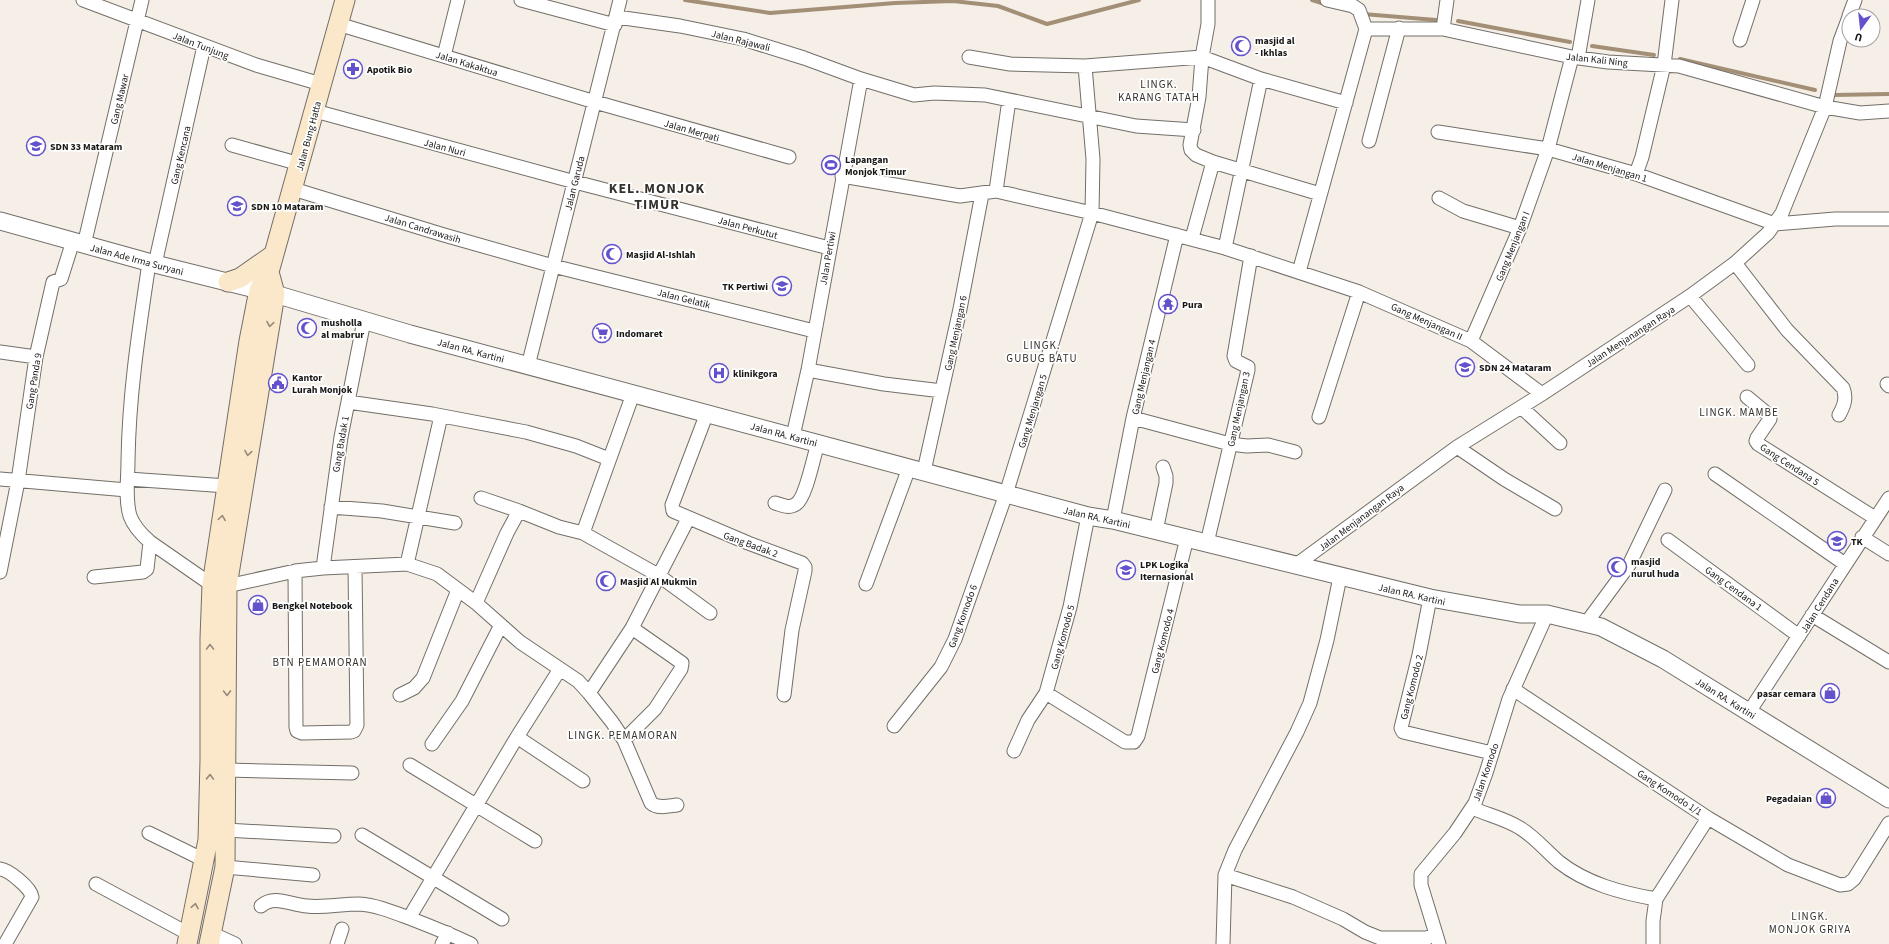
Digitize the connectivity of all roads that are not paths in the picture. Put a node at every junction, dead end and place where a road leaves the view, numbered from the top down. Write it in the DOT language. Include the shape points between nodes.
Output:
graph roads {
  1 [pos="83,0"];
  2 [pos="142,0"];
  3 [pos="345,0"];
  4 [pos="458,0"];
  5 [pos="521,0"];
  6 [pos="620,0"];
  7 [pos="1328,0"];
  8 [pos="1447,0"];
  9 [pos="1588,0"];
  10 [pos="1672,0"];
  11 [pos="1753,0"];
  12 [pos="1208,8"];
  13 [pos="1363,20"];
  14 [pos="137,21"];
  15 [pos="616,21"];
  16 [pos="338,24"];
  17 [pos="1399,28"];
  18 [pos="1443,29"];
  19 [pos="1841,38"];
  20 [pos="1740,40"];
  21 [pos="204,46"];
  22 [pos="444,56"];
  23 [pos="969,57"];
  24 [pos="1202,57"];
  25 [pos="1575,58"];
  26 [pos="1664,65"];
  27 [pos="1085,66"];
  28 [pos="861,79"];
  29 [pos="1261,79"];
  30 [pos="321,84"];
  31 [pos="1009,100"];
  32 [pos="595,102"];
  33 [pos="1346,103"];
  34 [pos="1825,107"];
  35 [pos="315,111"];
  36 [pos="1889,111"];
  37 [pos="1088,116"];
  38 [pos="1194,130"];
  39 [pos="1438,132"];
  40 [pos="1370,141"];
  41 [pos="232,145"];
  42 [pos="1548,149"];
  43 [pos="789,157"];
  44 [pos="1213,162"];
  45 [pos="300,164"];
  46 [pos="1242,170"];
  47 [pos="1636,174"];
  48 [pos="842,176"];
  49 [pos="575,182"];
  50 [pos="293,189"];
  51 [pos="996,191"];
  52 [pos="982,194"];
  53 [pos="1320,194"];
  54 [pos="1439,198"];
  55 [pos="1092,213"];
  56 [pos="1889,220"];
  57 [pos="0,221"];
  58 [pos="1775,224"];
  59 [pos="1520,228"];
  60 [pos="1177,235"];
  61 [pos="1192,238"];
  62 [pos="78,243"];
  63 [pos="829,248"];
  64 [pos="1224,248"];
  65 [pos="1251,256"];
  66 [pos="1735,263"];
  67 [pos="152,264"];
  68 [pos="271,264"];
  69 [pos="553,266"];
  70 [pos="1299,272"];
  71 [pos="53,282"];
  72 [pos="228,282"];
  73 [pos="267,292"];
  74 [pos="1359,292"];
  75 [pos="1690,296"];
  76 [pos="364,321"];
  77 [pos="814,331"];
  78 [pos="1471,341"];
  79 [pos="0,352"];
  80 [pos="36,357"];
  81 [pos="1748,365"];
  82 [pos="528,366"];
  83 [pos="808,370"];
  84 [pos="942,391"];
  85 [pos="633,394"];
  86 [pos="1542,394"];
  87 [pos="1748,397"];
  88 [pos="348,402"];
  89 [pos="1521,406"];
  90 [pos="707,414"];
  91 [pos="1839,415"];
  92 [pos="441,416"];
  93 [pos="1319,417"];
  94 [pos="1133,418"];
  95 [pos="793,436"];
  96 [pos="818,443"];
  97 [pos="1560,443"];
  98 [pos="1230,444"];
  99 [pos="1457,447"];
  100 [pos="1295,452"];
  101 [pos="609,459"];
  102 [pos="1163,467"];
  103 [pos="916,469"];
  104 [pos="1715,474"];
  105 [pos="0,479"];
  106 [pos="18,481"];
  107 [pos="127,484"];
  108 [pos="227,486"];
  109 [pos="1666,490"];
  110 [pos="1006,494"];
  111 [pos="481,498"];
  112 [pos="1889,498"];
  113 [pos="775,503"];
  114 [pos="331,507"];
  115 [pos="1555,509"];
  116 [pos="519,511"];
  117 [pos="418,516"];
  118 [pos="1088,516"];
  119 [pos="1875,518"];
  120 [pos="688,519"];
  121 [pos="1113,520"];
  122 [pos="455,523"];
  123 [pos="1156,531"];
  124 [pos="583,533"];
  125 [pos="1862,537"];
  126 [pos="1187,538"];
  127 [pos="1668,540"];
  128 [pos="150,542"];
  129 [pos="1207,543"];
  130 [pos="1889,554"];
  131 [pos="408,564"];
  132 [pos="1845,564"];
  133 [pos="1296,565"];
  134 [pos="355,567"];
  135 [pos="323,568"];
  136 [pos="295,571"];
  137 [pos="0,572"];
  138 [pos="658,575"];
  139 [pos="94,577"];
  140 [pos="1340,577"];
  141 [pos="866,584"];
  142 [pos="220,586"];
  143 [pos="458,590"];
  144 [pos="1430,598"];
  145 [pos="476,603"];
  146 [pos="710,613"];
  147 [pos="1547,614"];
  148 [pos="1812,615"];
  149 [pos="1587,622"];
  150 [pos="502,625"];
  151 [pos="632,628"];
  152 [pos="1799,636"];
  153 [pos="1889,662"];
  154 [pos="560,669"];
  155 [pos="1513,689"];
  156 [pos="589,693"];
  157 [pos="1046,693"];
  158 [pos="784,694"];
  159 [pos="400,695"];
  160 [pos="1749,712"];
  161 [pos="894,726"];
  162 [pos="516,737"];
  163 [pos="624,740"];
  164 [pos="432,744"];
  165 [pos="1014,751"];
  166 [pos="1492,753"];
  167 [pos="410,765"];
  168 [pos="226,770"];
  169 [pos="352,773"];
  170 [pos="583,780"];
  171 [pos="1889,799"];
  172 [pos="218,801"];
  173 [pos="677,804"];
  174 [pos="476,806"];
  175 [pos="1472,808"];
  176 [pos="1708,818"];
  177 [pos="1889,823"];
  178 [pos="226,830"];
  179 [pos="149,833"];
  180 [pos="362,835"];
  181 [pos="334,836"];
  182 [pos="534,841"];
  183 [pos="204,860"];
  184 [pos="225,867"];
  185 [pos="0,869"];
  186 [pos="313,875"];
  187 [pos="1225,875"];
  188 [pos="432,878"];
  189 [pos="96,884"];
  190 [pos="1656,899"];
  191 [pos="261,906"];
  192 [pos="409,918"];
  193 [pos="502,919"];
  194 [pos="342,929"];
  195 [pos="210,938"];
  196 [pos="445,938"];
  197 [pos="188,939"];
  198 [pos="1438,939"];
  199 [pos="4,944"];
  200 [pos="235,944"];
  201 [pos="337,944"];
  202 [pos="471,944"];
  203 [pos="1222,944"];
  204 [pos="1653,944"];
  1 -- 14 [label="street, Jalan Tunjung"];
  2 -- 14 [label="street, Gang Mawar"];
  3 -- 16 [label="main road, Jalan Bung Hatta"];
  4 -- 22 [label="street"];
  5 -- 15 [label="street, Jalan Rajawali"];
  6 -- 15 [label="street, Jalan Garuda"];
  7 -- 13 [label="street" via="1353,6"];
  8 -- 18 [label="street"];
  9 -- 25 [label="street, Gang Menjangan I"];
  10 -- 26 [label="street"];
  11 -- 20 [label="street"];
  12 -- 24 [label="street"];
  13 -- 17 [label="street, Jalan Kali Ning"];
  13 -- 33 [label="street"];
  14 -- 21 [label="street, Jalan Tunjung"];
  14 -- 62 [label="street, Gang Mawar"];
  15 -- 28 [label="street, Jalan Rajawali" via="680,26 743,39"];
  15 -- 32 [label="street, Jalan Garuda"];
  16 -- 22 [label="street, Jalan Kakaktua"];
  16 -- 30 [label="main road, Jalan Bung Hatta"];
  17 -- 18 [label="street, Jalan Kali Ning"];
  17 -- 40 [label="street"];
  18 -- 25 [label="street, Jalan Kali Ning"];
  19 -- 34 [label="street, Jalan Menjanangan Raya"];
  21 -- 30 [label="street, Jalan Tunjung" via="256,65"];
  21 -- 67 [label="street, Gang Kencana"];
  22 -- 32 [label="street, Jalan Kakaktua"];
  23 -- 27 [label="street" via="1010,64"];
  24 -- 27 [label="street"];
  24 -- 29 [label="street"];
  24 -- 38 [label="street"];
  25 -- 26 [label="street, Jalan Kali Ning"];
  25 -- 42 [label="street, Gang Menjangan I"];
  26 -- 34 [label="street, Jalan Kali Ning" via="1698,70"];
  26 -- 47 [label="street"];
  27 -- 37 [label="street, Gang Menjangan 5"];
  28 -- 31 [label="street, Jalan Rajawali" via="914,96 934,93 964,94"];
  28 -- 48 [label="street, Jalan Pertiwi"];
  29 -- 33 [label="street"];
  29 -- 46 [label="street"];
  30 -- 35 [label="main road, Jalan Bung Hatta"];
  31 -- 37 [label="street, Jalan Rajawali"];
  31 -- 51 [label="street"];
  32 -- 43 [label="street, Jalan Merpati"];
  32 -- 49 [label="street, Jalan Garuda"];
  33 -- 53 [label="street"];
  34 -- 36 [label="street, Jalan Kali Ning" via="1860,113"];
  34 -- 58 [label="street, Jalan Menjanangan Raya" via="1782,213"];
  35 -- 45 [label="main road, Jalan Bung Hatta"];
  35 -- 49 [label="street, Jalan Nuri"];
  37 -- 38 [label="street, Jalan Rajawali" via="1136,126"];
  37 -- 55 [label="street, Gang Menjangan 5" via="1093,159"];
  38 -- 44 [label="street" via="1190,145 1196,155"];
  39 -- 42 [label="street, Jalan Menjangan 1"];
  41 -- 45 [label="street"];
  42 -- 47 [label="street, Jalan Menjangan 1"];
  42 -- 59 [label="street, Gang Menjangan I"];
  44 -- 46 [label="street"];
  44 -- 61 [label="street"];
  45 -- 50 [label="main road, Jalan Bung Hatta"];
  46 -- 53 [label="street"];
  46 -- 64 [label="street"];
  47 -- 58 [label="street, Jalan Menjangan 1"];
  48 -- 52 [label="street" via="960,196"];
  48 -- 63 [label="street, Jalan Pertiwi"];
  49 -- 63 [label="street, Jalan Perkutut"];
  49 -- 69 [label="street, Jalan Garuda"];
  50 -- 68 [label="main road, Jalan Bung Hatta"];
  50 -- 69 [label="street, Jalan Candrawasih"];
  51 -- 52 [label="street"];
  51 -- 55 [label="street, Gang Menjangan II"];
  52 -- 84 [label="street, Gang Menjangan 6"];
  53 -- 70 [label="street"];
  54 -- 59 [label="street" via="1463,211"];
  55 -- 60 [label="street, Gang Menjangan II"];
  55 -- 110 [label="street, Gang Menjangan 5"];
  56 -- 58 [label="street" via="1835,219"];
  57 -- 62 [label="street, Jalan Ade Irma Suryani"];
  58 -- 66 [label="street, Jalan Menjanangan Raya"];
  59 -- 78 [label="street, Gang Menjangan I"];
  60 -- 61 [label="street, Gang Menjangan II"];
  60 -- 94 [label="street, Gang Menjangan 4"];
  61 -- 64 [label="street, Gang Menjangan II"];
  62 -- 67 [label="street, Jalan Ade Irma Suryani"];
  62 -- 71 [label="street, Gang Mawar" via="61,279"];
  63 -- 77 [label="street, Jalan Pertiwi"];
  64 -- 65 [label="street, Gang Menjangan II"];
  65 -- 70 [label="street, Gang Menjangan II"];
  65 -- 98 [label="street, Gang Menjangan 3" via="1234,356 1236,361 1248,367 1248,370"];
  66 -- 75 [label="street, Jalan Menjanangan Raya"];
  66 -- 91 [label="street" via="1786,330 1843,388 1844,407"];
  67 -- 72 [label="street, Jalan Ade Irma Suryani"];
  67 -- 107 [label="street, Gang Kencana" via="133,366"];
  68 -- 72 [label="main road"];
  68 -- 73 [label="main road"];
  69 -- 77 [label="street, Jalan Gelatik"];
  69 -- 82 [label="street, Jalan Garuda"];
  70 -- 74 [label="street, Gang Menjangan II"];
  71 -- 80 [label="street, Gang Panda 9"];
  72 -- 73 [label="street, Jalan Ade Irma Suryani"];
  73 -- 76 [label="street, Jalan RA. Kartini"];
  73 -- 108 [label="main road" via="249,341"];
  73 -- 142 [label="main road, one-way"];
  74 -- 78 [label="street, Gang Menjangan II"];
  74 -- 93 [label="street"];
  75 -- 81 [label="street"];
  75 -- 86 [label="street, Jalan Menjanangan Raya"];
  76 -- 82 [label="street, Jalan RA. Kartini"];
  76 -- 88 [label="street, Gang Badak 1"];
  77 -- 83 [label="street, Jalan Pertiwi"];
  78 -- 86 [label="street, Gang Menjangan II"];
  79 -- 80 [label="street"];
  80 -- 106 [label="street, Gang Panda 9"];
  82 -- 85 [label="street, Jalan RA. Kartini"];
  83 -- 84 [label="street" via="884,384"];
  83 -- 95 [label="street, Jalan Pertiwi"];
  84 -- 103 [label="street, Gang Menjangan 6"];
  85 -- 90 [label="street, Jalan RA. Kartini"];
  85 -- 101 [label="street"];
  86 -- 89 [label="street, Jalan Menjanangan Raya"];
  87 -- 119 [label="street, Gang Cendana 5" via="1770,416 1756,438 1758,444"];
  88 -- 92 [label="street"];
  88 -- 114 [label="street, Gang Badak 1" via="340,437"];
  89 -- 97 [label="street"];
  89 -- 99 [label="street, Jalan Menjanangan Raya"];
  90 -- 95 [label="street, Jalan RA. Kartini"];
  90 -- 120 [label="street, Gang Badak 2" via="672,505 674,512"];
  92 -- 101 [label="street" via="526,432 576,446"];
  92 -- 117 [label="street"];
  94 -- 98 [label="street"];
  94 -- 121 [label="street, Gang Menjangan 4"];
  95 -- 96 [label="street, Jalan RA. Kartini"];
  96 -- 103 [label="street, Jalan RA. Kartini"];
  96 -- 113 [label="street" via="801,499 786,507"];
  98 -- 100 [label="street" via="1268,445"];
  98 -- 129 [label="street, Gang Menjangan 3"];
  99 -- 115 [label="street"];
  99 -- 133 [label="street, Jalan Menjanangan Raya"];
  101 -- 124 [label="street"];
  102 -- 123 [label="street" via="1166,483"];
  103 -- 110 [label="street, Jalan RA. Kartini"];
  103 -- 141 [label="street, Gang Menjangan 6"];
  104 -- 132 [label="street"];
  105 -- 106 [label="street"];
  106 -- 107 [label="street"];
  106 -- 137 [label="street, Gang Panda 9"];
  107 -- 108 [label="street"];
  107 -- 128 [label="street, Gang Kencana" via="132,520"];
  142 -- 108 [label="main road, one-way"];
  109 -- 149 [label="street" via="1629,565"];
  110 -- 118 [label="street, Jalan RA. Kartini"];
  110 -- 161 [label="street, Gang Komodo 6" via="955,639 941,667"];
  111 -- 116 [label="street"];
  112 -- 119 [label="street, Jalan Cendana"];
  114 -- 117 [label="street"];
  114 -- 135 [label="street, Gang Badak 1"];
  116 -- 124 [label="street" via="559,527"];
  116 -- 145 [label="street"];
  117 -- 122 [label="street"];
  117 -- 131 [label="street"];
  118 -- 121 [label="street, Jalan RA. Kartini"];
  118 -- 157 [label="street, Gang Komodo 5" via="1070,607"];
  119 -- 125 [label="street, Jalan Cendana"];
  120 -- 138 [label="street"];
  120 -- 158 [label="street, Gang Badak 2" via="804,565"];
  121 -- 123 [label="street, Jalan RA. Kartini"];
  123 -- 126 [label="street, Jalan RA. Kartini"];
  124 -- 138 [label="street"];
  125 -- 130 [label="street"];
  125 -- 132 [label="street, Jalan Cendana"];
  126 -- 129 [label="street, Jalan RA. Kartini"];
  126 -- 157 [label="street, Gang Komodo 4" via="1138,736 1134,742 1125,742"];
  127 -- 152 [label="street, Gang Cendana 1"];
  128 -- 139 [label="street" via="147,569 143,572"];
  128 -- 142 [label="street, Gang Kencana"];
  129 -- 133 [label="street, Jalan RA. Kartini"];
  131 -- 134 [label="street"];
  131 -- 143 [label="street" via="437,574"];
  132 -- 148 [label="street, Jalan Cendana"];
  133 -- 140 [label="street, Jalan RA. Kartini"];
  134 -- 135 [label="street"];
  134 -- 136 [label="street" via="358,724 352,732 302,733 296,727"];
  135 -- 136 [label="street"];
  136 -- 142 [label="street"];
  138 -- 146 [label="street"];
  138 -- 151 [label="street"];
  140 -- 144 [label="street, Jalan RA. Kartini"];
  140 -- 187 [label="street" via="1310,703 1235,850"];
  142 -- 168 [label="main road, one-way"];
  172 -- 142 [label="main road, one-way" via="210,638"];
  143 -- 145 [label="street"];
  143 -- 159 [label="street" via="423,678 414,688"];
  144 -- 147 [label="street, Jalan RA. Kartini" via="1520,614"];
  144 -- 166 [label="street, Gang Komodo 2" via="1401,728 1403,732"];
  145 -- 150 [label="street"];
  147 -- 149 [label="street, Jalan RA. Kartini"];
  147 -- 155 [label="street, Jalan Komodo"];
  148 -- 152 [label="street, Jalan Cendana"];
  148 -- 153 [label="street"];
  149 -- 160 [label="street, Jalan RA. Kartini" via="1617,634 1657,656"];
  150 -- 154 [label="street" via="531,651"];
  150 -- 164 [label="street" via="462,701"];
  151 -- 156 [label="street"];
  151 -- 163 [label="street" via="682,664 655,709"];
  152 -- 160 [label="street, Jalan Cendana"];
  154 -- 156 [label="street" via="578,681"];
  154 -- 162 [label="street"];
  155 -- 166 [label="street, Jalan Komodo"];
  155 -- 176 [label="street, Gang Komodo 1/1"];
  156 -- 163 [label="street"];
  157 -- 165 [label="street, Gang Komodo 5" via="1028,720"];
  160 -- 171 [label="street, Jalan RA. Kartini"];
  162 -- 170 [label="street"];
  162 -- 174 [label="street"];
  163 -- 173 [label="street" via="651,803 660,807"];
  166 -- 175 [label="street, Jalan Komodo"];
  167 -- 174 [label="street"];
  168 -- 169 [label="street"];
  168 -- 172 [label="main road"];
  172 -- 178 [label="main road"];
  172 -- 183 [label="main road"];
  174 -- 182 [label="street"];
  174 -- 188 [label="street"];
  175 -- 190 [label="street" via="1519,827 1560,862 1583,877 1625,893"];
  175 -- 198 [label="street, Jalan Komodo" via="1421,874 1421,885"];
  176 -- 177 [label="street" via="1788,865 1840,885 1848,884 1854,879"];
  176 -- 190 [label="street, Gang Komodo 1/1"];
  178 -- 181 [label="street"];
  178 -- 184 [label="main road"];
  179 -- 183 [label="street"];
  180 -- 188 [label="street"];
  197 -- 183 [label="main road, one-way"];
  184 -- 186 [label="street"];
  184 -- 195 [label="main road"];
  185 -- 199 [label="street" via="9,873 32,894 30,902"];
  187 -- 198 [label="street" via="1300,900 1380,938"];
  187 -- 203 [label="street"];
  188 -- 192 [label="street"];
  188 -- 193 [label="street"];
  189 -- 197 [label="street"];
  190 -- 204 [label="street, Gang Komodo 1/1"];
  191 -- 192 [label="street" via="272,900 317,907 359,904"];
  192 -- 196 [label="street"];
  194 -- 201 [label="street"];
  195 -- 200 [label="street"];
  196 -- 202 [label="street"];
}
